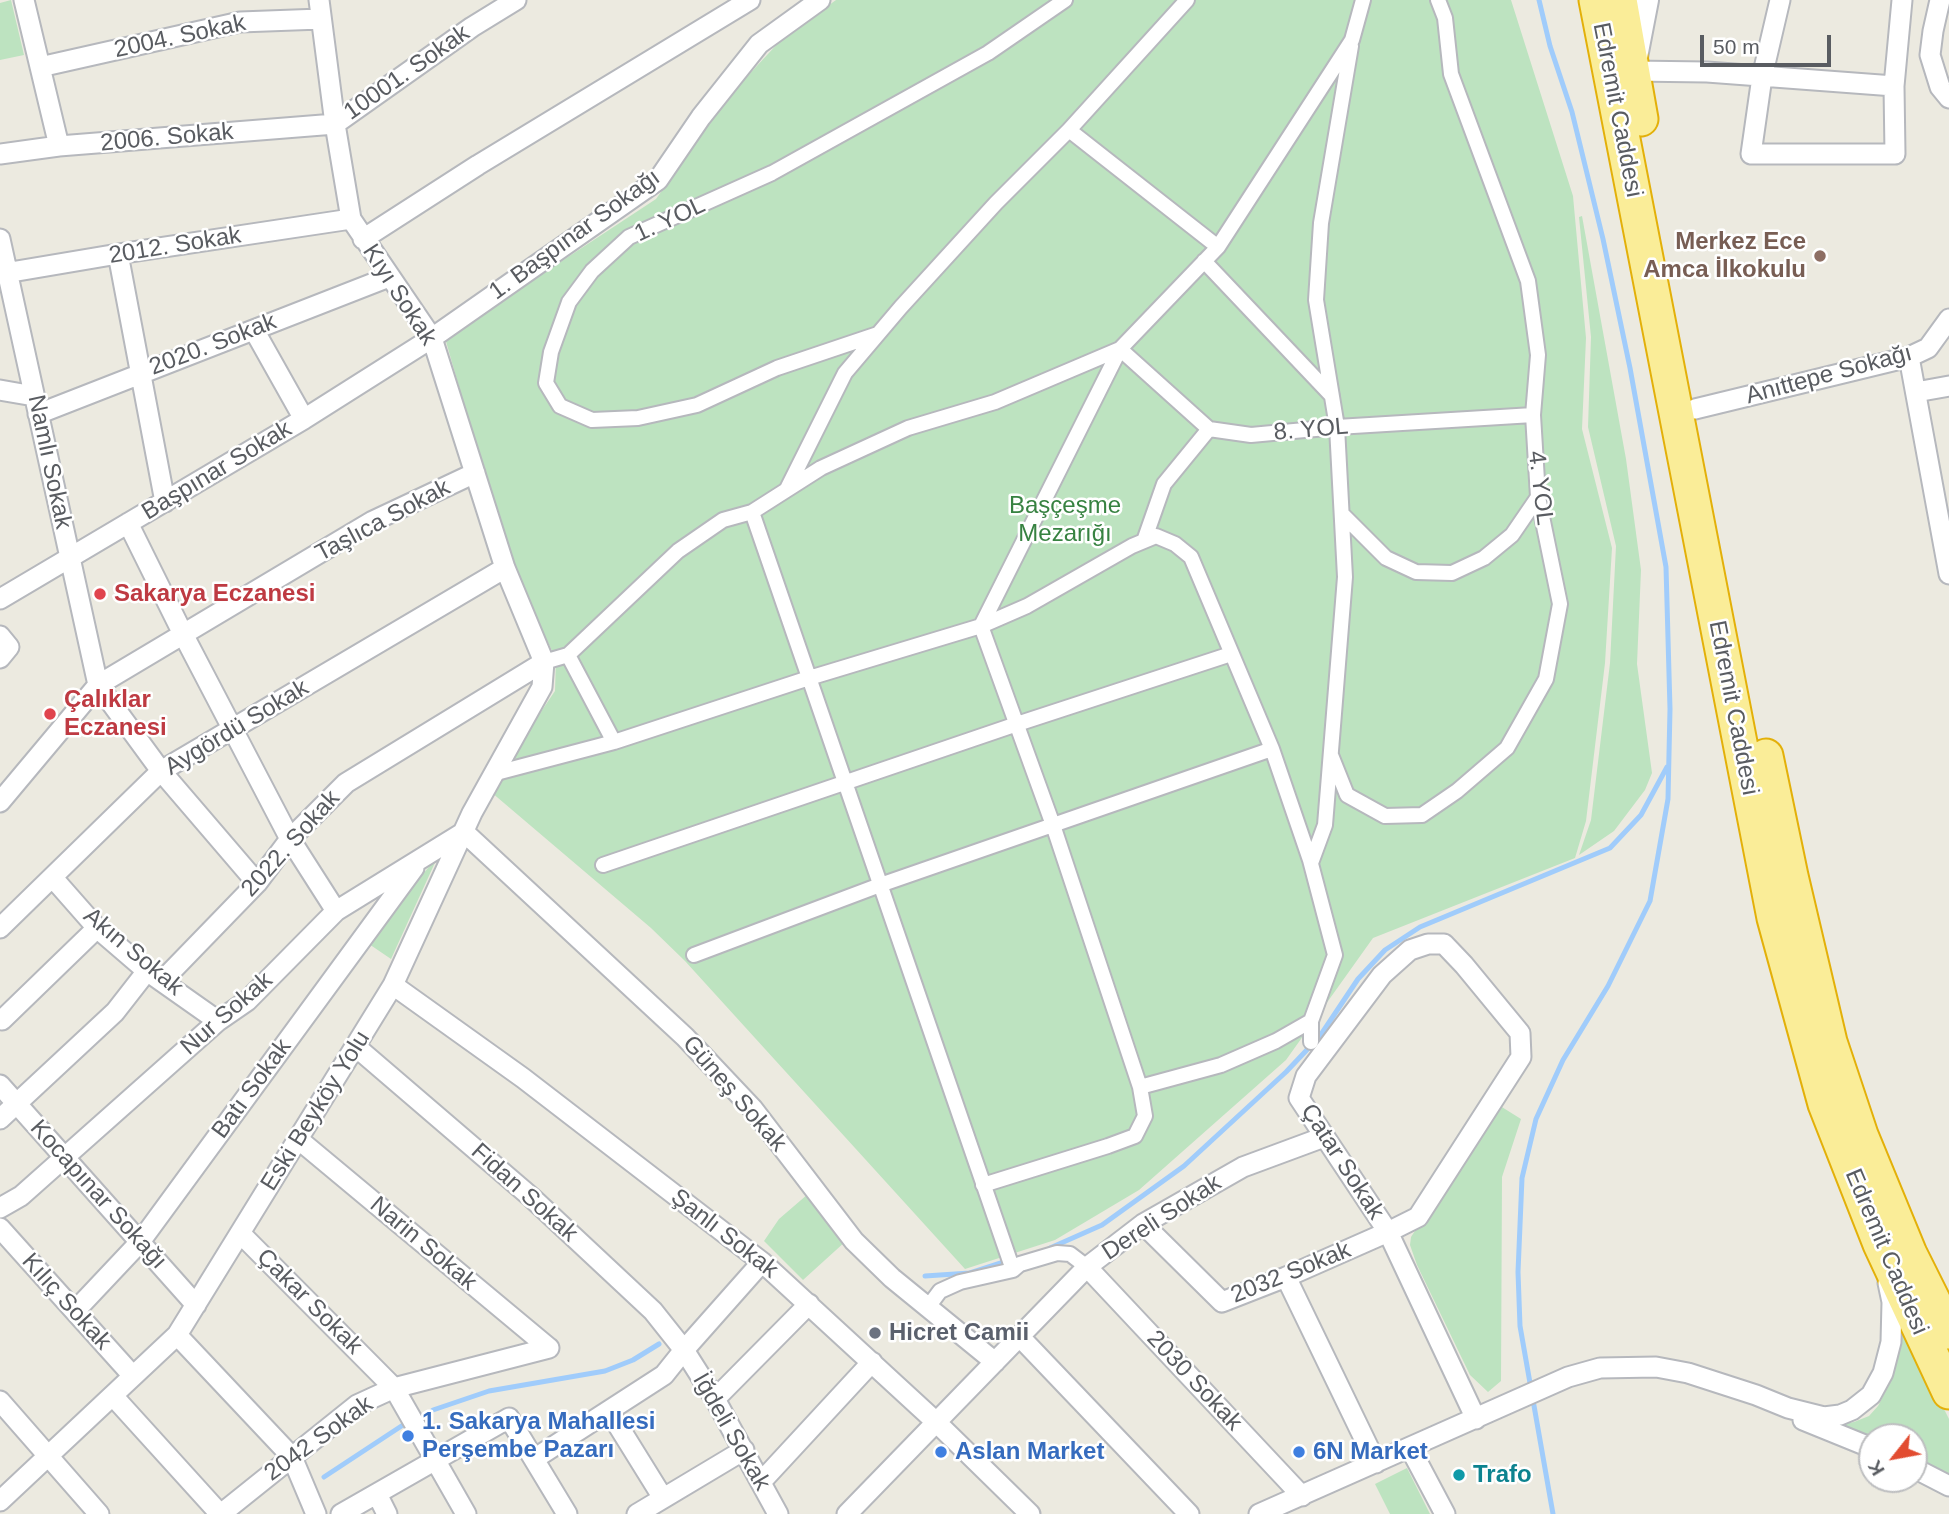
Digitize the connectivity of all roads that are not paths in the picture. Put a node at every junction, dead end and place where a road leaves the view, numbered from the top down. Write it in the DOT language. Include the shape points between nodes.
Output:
graph roads {
  1 [pos="24,0"];
  2 [pos="516,0"];
  3 [pos="750,0"];
  4 [pos="820,0"];
  5 [pos="1065,0"];
  6 [pos="1187,0"];
  7 [pos="1363,0"];
  8 [pos="1438,0"];
  9 [pos="1595,0"];
  10 [pos="1620,0"];
  11 [pos="1646,0"];
  12 [pos="1780,0"];
  13 [pos="1902,0"];
  14 [pos="1940,0"];
  15 [pos="320,5"];
  16 [pos="1352,40"];
  17 [pos="1930,55"];
  18 [pos="40,67"];
  19 [pos="1949,67"];
  20 [pos="1632,71"];
  21 [pos="1762,77"];
  22 [pos="1894,86"];
  23 [pos="1949,98"];
  24 [pos="335,124"];
  25 [pos="1069,130"];
  26 [pos="58,146"];
  27 [pos="0,154"];
  28 [pos="351,219"];
  29 [pos="0,239"];
  30 [pos="363,239"];
  31 [pos="1218,247"];
  32 [pos="118,254"];
  33 [pos="1204,261"];
  34 [pos="4,274"];
  35 [pos="389,277"];
  36 [pos="1949,318"];
  37 [pos="254,330"];
  38 [pos="878,334"];
  39 [pos="432,338"];
  40 [pos="1120,349"];
  41 [pos="1909,357"];
  42 [pos="141,373"];
  43 [pos="1949,386"];
  44 [pos="0,390"];
  45 [pos="1916,392"];
  46 [pos="1332,396"];
  47 [pos="36,405"];
  48 [pos="1695,409"];
  49 [pos="1533,415"];
  50 [pos="304,419"];
  51 [pos="1337,427"];
  52 [pos="1209,429"];
  53 [pos="475,473"];
  54 [pos="786,490"];
  55 [pos="1538,497"];
  56 [pos="165,502"];
  57 [pos="752,512"];
  58 [pos="1343,515"];
  59 [pos="128,523"];
  60 [pos="1144,541"];
  61 [pos="70,558"];
  62 [pos="505,568"];
  63 [pos="1949,574"];
  64 [pos="0,599"];
  65 [pos="981,626"];
  66 [pos="183,634"];
  67 [pos="0,636"];
  68 [pos="1231,654"];
  69 [pos="568,655"];
  70 [pos="0,658"];
  71 [pos="544,662"];
  72 [pos="809,678"];
  73 [pos="98,685"];
  74 [pos="1017,723"];
  75 [pos="233,730"];
  76 [pos="614,742"];
  77 [pos="1272,749"];
  78 [pos="1331,755"];
  79 [pos="161,771"];
  80 [pos="500,772"];
  81 [pos="845,783"];
  82 [pos="0,802"];
  83 [pos="1053,825"];
  84 [pos="464,832"];
  85 [pos="290,839"];
  86 [pos="421,859"];
  87 [pos="1311,863"];
  88 [pos="603,865"];
  89 [pos="53,878"];
  90 [pos="257,883"];
  91 [pos="880,885"];
  92 [pos="336,911"];
  93 [pos="0,928"];
  94 [pos="97,928"];
  95 [pos="694,955"];
  96 [pos="155,976"];
  97 [pos="393,985"];
  98 [pos="2,1020"];
  99 [pos="218,1021"];
  100 [pos="1311,1021"];
  101 [pos="1520,1033"];
  102 [pos="1311,1042"];
  103 [pos="355,1046"];
  104 [pos="0,1085"];
  105 [pos="1140,1087"];
  106 [pos="18,1105"];
  107 [pos="0,1119"];
  108 [pos="1324,1137"];
  109 [pos="298,1139"];
  110 [pos="64,1157"];
  111 [pos="983,1185"];
  112 [pos="0,1208"];
  113 [pos="1143,1224"];
  114 [pos="0,1228"];
  115 [pos="1388,1232"];
  116 [pos="240,1233"];
  117 [pos="140,1242"];
  118 [pos="1880,1244"];
  119 [pos="762,1262"];
  120 [pos="1011,1263"];
  121 [pos="1087,1267"];
  122 [pos="1286,1278"];
  123 [pos="809,1304"];
  124 [pos="196,1305"];
  125 [pos="928,1307"];
  126 [pos="75,1311"];
  127 [pos="1949,1332"];
  128 [pos="177,1335"];
  129 [pos="1020,1338"];
  130 [pos="549,1348"];
  131 [pos="684,1350"];
  132 [pos="872,1362"];
  133 [pos="995,1362"];
  134 [pos="132,1376"];
  135 [pos="394,1388"];
  136 [pos="1735,1389"];
  137 [pos="1949,1392"];
  138 [pos="113,1396"];
  139 [pos="715,1399"];
  140 [pos="0,1401"];
  141 [pos="609,1411"];
  142 [pos="1476,1419"];
  143 [pos="936,1421"];
  144 [pos="1858,1442"];
  145 [pos="1410,1448"];
  146 [pos="744,1450"];
  147 [pos="48,1457"];
  148 [pos="292,1457"];
  149 [pos="436,1459"];
  150 [pos="534,1459"];
  151 [pos="1376,1462"];
  152 [pos="1928,1475"];
  153 [pos="761,1482"];
  154 [pos="1949,1486"];
  155 [pos="377,1494"];
  156 [pos="1301,1496"];
  157 [pos="663,1498"];
  158 [pos="0,1501"];
  159 [pos="0,1507"];
  160 [pos="6,1514"];
  161 [pos="99,1514"];
  162 [pos="220,1514"];
  163 [pos="316,1514"];
  164 [pos="341,1514"];
  165 [pos="387,1514"];
  166 [pos="466,1514"];
  167 [pos="567,1514"];
  168 [pos="637,1514"];
  169 [pos="778,1514"];
  170 [pos="847,1514"];
  171 [pos="1030,1514"];
  172 [pos="1189,1514"];
  173 [pos="1259,1514"];
  174 [pos="1445,1514"];
  1 -- 18 [label="street"];
  2 -- 24 [label="street, 10001. Sokak"];
  3 -- 30 [label="street"];
  4 -- 39 [label="street, 1. Başpınar Sokağı" via="759,44 658,180"];
  5 -- 38 [label="street, 1. YOL" via="988,53 772,173 629,237 592,271 569,302 551,352 546,383 560,406 592,420 638,418 697,404 777,369"];
  6 -- 25 [label="street"];
  7 -- 16 [label="street"];
  8 -- 49 [label="street, 4. YOL" via="1445,18 1451,74 1528,281 1538,355"];
  9 -- 118 [label="highway, Edremit Caddesi" via="1774,918 1825,1104"];
  10 -- 20 [label="highway, Edremit Caddesi"];
  11 -- 20 [label="street"];
  12 -- 21 [label="street"];
  13 -- 22 [label="street"];
  14 -- 17 [label="street"];
  15 -- 18 [label="street, 2004. Sokak"];
  15 -- 24 [label="street, Kıyı Sokak"];
  16 -- 31 [label="street"];
  16 -- 46 [label="street" via="1321,223 1316,300"];
  17 -- 19 [label="street"];
  17 -- 23 [label="street" via="1940,87"];
  18 -- 26 [label="street"];
  20 -- 21 [label="street"];
  20 -- 48 [label="highway, Edremit Caddesi"];
  21 -- 22 [label="street"];
  21 -- 22 [label="street" via="1751,154 1895,153"];
  24 -- 26 [label="street, 2006. Sokak"];
  24 -- 28 [label="street, Kıyı Sokak"];
  25 -- 31 [label="street"];
  25 -- 38 [label="street"];
  26 -- 27 [label="street, 2006. Sokak"];
  28 -- 30 [label="street, Kıyı Sokak"];
  28 -- 32 [label="street, 2012. Sokak"];
  29 -- 34 [label="street, Namlı Sokak"];
  30 -- 35 [label="street, Kıyı Sokak"];
  31 -- 33 [label="street"];
  32 -- 34 [label="street, 2012. Sokak"];
  32 -- 42 [label="street"];
  33 -- 40 [label="street"];
  33 -- 46 [label="street"];
  34 -- 47 [label="street, Namlı Sokak"];
  35 -- 37 [label="street, 2020. Sokak"];
  35 -- 39 [label="street, Kıyı Sokak"];
  36 -- 41 [label="street, Anıttepe Sokağı" via="1928,348"];
  37 -- 42 [label="street, 2020. Sokak"];
  37 -- 50 [label="street"];
  38 -- 54 [label="street" via="845,373"];
  39 -- 50 [label="street, Başpınar Sokak"];
  39 -- 53 [label="street, Kıyı Sokak"];
  40 -- 52 [label="street"];
  40 -- 54 [label="street" via="995,402 908,428 821,468"];
  40 -- 65 [label="street"];
  41 -- 45 [label="street"];
  41 -- 48 [label="street, Anıttepe Sokağı"];
  42 -- 47 [label="street, 2020. Sokak"];
  42 -- 56 [label="street"];
  43 -- 45 [label="street"];
  44 -- 47 [label="street"];
  45 -- 63 [label="street"];
  46 -- 51 [label="street"];
  47 -- 61 [label="street, Namlı Sokak"];
  48 -- 127 [label="highway, Edremit Caddesi" via="1791,876 1830,1042 1861,1135 1910,1254"];
  49 -- 51 [label="street, 8. YOL"];
  49 -- 55 [label="street, 4. YOL"];
  50 -- 56 [label="street, Başpınar Sokak"];
  51 -- 52 [label="street, 8. YOL" via="1251,435"];
  51 -- 58 [label="street"];
  52 -- 60 [label="street" via="1164,484"];
  53 -- 62 [label="street, Kıyı Sokak"];
  53 -- 66 [label="street, Taşlıca Sokak" via="373,521"];
  54 -- 57 [label="street"];
  55 -- 58 [label="street" via="1512,535 1484,558 1452,573 1416,572 1386,558"];
  55 -- 78 [label="street, 4. YOL" via="1560,604 1546,679 1507,748 1422,815 1385,816 1347,795"];
  56 -- 59 [label="street, Başpınar Sokak"];
  57 -- 69 [label="street" via="723,520 678,551"];
  57 -- 72 [label="street"];
  58 -- 78 [label="street" via="1345,577"];
  59 -- 61 [label="street, Başpınar Sokak"];
  59 -- 66 [label="street"];
  60 -- 65 [label="street" via="1027,606"];
  60 -- 68 [label="street" via="1156,536 1191,557"];
  61 -- 64 [label="street, Başpınar Sokak"];
  61 -- 73 [label="street, Namlı Sokak"];
  62 -- 71 [label="street, Kıyı Sokak"];
  62 -- 75 [label="street, Aygördü Sokak"];
  65 -- 72 [label="street"];
  65 -- 74 [label="street"];
  66 -- 73 [label="street, Taşlıca Sokak"];
  66 -- 75 [label="street"];
  67 -- 70 [label="street" via="9,647"];
  68 -- 74 [label="street"];
  68 -- 77 [label="street"];
  69 -- 71 [label="street"];
  69 -- 76 [label="street"];
  71 -- 84 [label="street, Eski Beyköy Yolu" via="542,687"];
  71 -- 85 [label="street, 2022. Sokak" via="346,783"];
  72 -- 76 [label="street"];
  72 -- 81 [label="street"];
  73 -- 79 [label="street"];
  73 -- 82 [label="street, Taşlıca Sokak"];
  74 -- 81 [label="street"];
  74 -- 83 [label="street"];
  75 -- 79 [label="street, Aygördü Sokak"];
  75 -- 85 [label="street"];
  76 -- 80 [label="street"];
  77 -- 83 [label="street"];
  77 -- 87 [label="street"];
  78 -- 87 [label="street" via="1325,825"];
  79 -- 89 [label="street, Aygördü Sokak"];
  79 -- 90 [label="street"];
  81 -- 88 [label="street"];
  81 -- 91 [label="street"];
  83 -- 91 [label="street"];
  83 -- 105 [label="street"];
  84 -- 86 [label="street, Nur Sokak"];
  84 -- 97 [label="street, Eski Beyköy Yolu"];
  84 -- 125 [label="street, Güneş Sokak" via="685,1037 753,1109 854,1241"];
  85 -- 90 [label="street, 2022. Sokak"];
  85 -- 92 [label="street"];
  86 -- 92 [label="street, Nur Sokak"];
  86 -- 117 [label="street, Batı Sokak"];
  87 -- 100 [label="street" via="1335,955"];
  89 -- 93 [label="street, Aygördü Sokak"];
  89 -- 94 [label="street, Akın Sokak"];
  90 -- 96 [label="street, 2022. Sokak"];
  91 -- 95 [label="street"];
  91 -- 111 [label="street"];
  92 -- 99 [label="street, Nur Sokak" via="247,1001"];
  94 -- 96 [label="street, Akın Sokak"];
  94 -- 98 [label="street"];
  96 -- 99 [label="street, Akın Sokak"];
  96 -- 106 [label="street, 2022. Sokak"];
  97 -- 103 [label="street, Eski Beyköy Yolu"];
  97 -- 119 [label="street, Şanlı Sokak" via="523,1078"];
  99 -- 110 [label="street, Nur Sokak"];
  100 -- 102 [label="street"];
  100 -- 105 [label="street" via="1221,1065"];
  101 -- 108 [label="street, Çatar Sokak" via="1444,944 1410,950 1382,975 1306,1076 1299,1098"];
  101 -- 115 [label="street, 2032 Sokak" via="1521,1057 1418,1217"];
  103 -- 109 [label="street, Eski Beyköy Yolu"];
  103 -- 131 [label="street, Fidan Sokak" via="531,1197 653,1311"];
  104 -- 106 [label="street, Kocapınar Sokağı"];
  105 -- 111 [label="street" via="1145,1116 1135,1136"];
  106 -- 107 [label="street, 2022. Sokak"];
  106 -- 110 [label="street, Kocapınar Sokağı"];
  108 -- 113 [label="street, Dereli Sokak" via="1243,1167"];
  108 -- 115 [label="street, Çatar Sokak"];
  109 -- 116 [label="street, Eski Beyköy Yolu"];
  109 -- 130 [label="street, Narin Sokak"];
  110 -- 112 [label="street, Nur Sokak" via="21,1196"];
  110 -- 117 [label="street, Kocapınar Sokağı"];
  111 -- 120 [label="street"];
  113 -- 121 [label="street, Dereli Sokak"];
  113 -- 122 [label="street, 2032 Sokak" via="1222,1302"];
  114 -- 126 [label="street, Kılıç Sokak"];
  115 -- 122 [label="street, 2032 Sokak"];
  115 -- 142 [label="street, Çatar Sokak"];
  116 -- 124 [label="street, Eski Beyköy Yolu"];
  116 -- 135 [label="street, Çakar Sokak"];
  117 -- 124 [label="street, Kocapınar Sokağı"];
  117 -- 126 [label="street, Batı Sokak"];
  118 -- 136 [label="street" via="1892,1302 1891,1342 1871,1395 1840,1415 1824,1417"];
  118 -- 137 [label="highway, Edremit Caddesi"];
  119 -- 123 [label="street, Şanlı Sokak"];
  119 -- 131 [label="street"];
  120 -- 121 [label="street" via="1057,1253 1070,1254"];
  120 -- 125 [label="street" via="940,1291"];
  121 -- 129 [label="street, Dereli Sokak"];
  121 -- 156 [label="street, 2030 Sokak"];
  122 -- 151 [label="street"];
  123 -- 132 [label="street, Şanlı Sokak"];
  123 -- 139 [label="street"];
  124 -- 128 [label="street, Eski Beyköy Yolu"];
  125 -- 133 [label="street, Güneş Sokak"];
  126 -- 134 [label="street, Kılıç Sokak"];
  128 -- 134 [label="street, Eski Beyköy Yolu"];
  128 -- 148 [label="street"];
  129 -- 133 [label="street, Dereli Sokak"];
  129 -- 172 [label="street"];
  130 -- 135 [label="street, 2042 Sokak"];
  131 -- 139 [label="street, İğdeli Sokak"];
  131 -- 141 [label="street" via="664,1375"];
  132 -- 143 [label="street, Şanlı Sokak"];
  132 -- 153 [label="street"];
  133 -- 143 [label="street, Dereli Sokak"];
  134 -- 138 [label="street, Eski Beyköy Yolu"];
  135 -- 148 [label="street, 2042 Sokak" via="357,1405"];
  135 -- 149 [label="street, Çakar Sokak"];
  136 -- 142 [label="street" via="1656,1367 1600,1368 1568,1377"];
  136 -- 144 [label="street" via="1751,1400"];
  138 -- 147 [label="street, Eski Beyköy Yolu"];
  138 -- 162 [label="street"];
  139 -- 146 [label="street, İğdeli Sokak"];
  140 -- 147 [label="street"];
  141 -- 150 [label="street"];
  141 -- 157 [label="street"];
  142 -- 145 [label="street"];
  143 -- 170 [label="street, Dereli Sokak"];
  143 -- 171 [label="street, Şanlı Sokak"];
  145 -- 151 [label="street"];
  145 -- 174 [label="street"];
  146 -- 153 [label="street, İğdeli Sokak"];
  146 -- 157 [label="street"];
  147 -- 158 [label="street, Eski Beyköy Yolu"];
  147 -- 161 [label="street"];
  148 -- 162 [label="street, 2042 Sokak"];
  148 -- 163 [label="street"];
  149 -- 150 [label="street" via="509,1418"];
  149 -- 155 [label="street"];
  149 -- 166 [label="street, Çakar Sokak"];
  150 -- 167 [label="street"];
  151 -- 156 [label="street"];
  152 -- 154 [label="street"];
  153 -- 169 [label="street, İğdeli Sokak"];
  155 -- 164 [label="street"];
  155 -- 165 [label="street"];
  156 -- 173 [label="street"];
  157 -- 168 [label="street"];
  159 -- 160 [label="street"];
}
